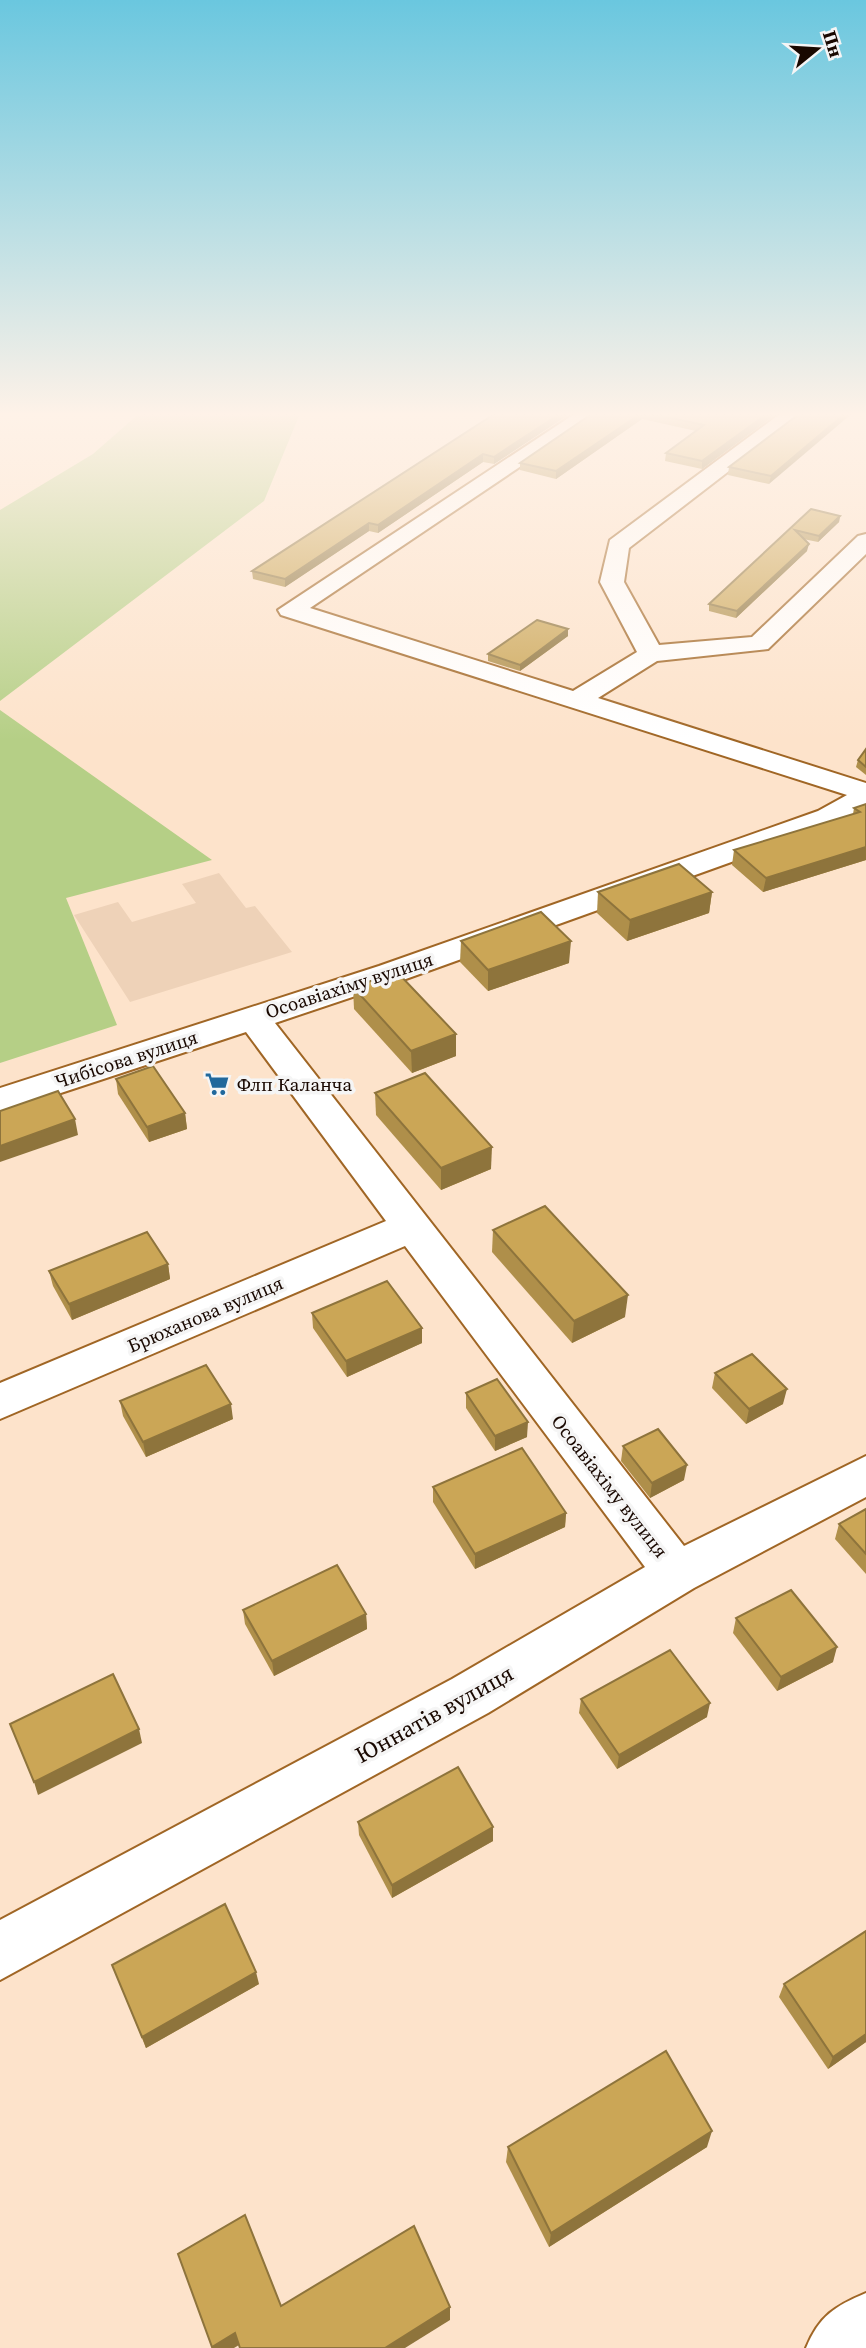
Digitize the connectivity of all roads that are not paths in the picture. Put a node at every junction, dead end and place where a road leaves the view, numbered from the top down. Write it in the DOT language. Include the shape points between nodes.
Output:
graph roads {
  1 [pos="426,521"];
  2 [pos="651,521"];
  3 [pos="866,541"];
  4 [pos="651,654"];
  5 [pos="576,700"];
  6 [pos="866,794"];
  7 [pos="252,1017"];
  8 [pos="0,1101"];
  9 [pos="411,1227"];
  10 [pos="0,1402"];
  11 [pos="866,1475"];
  12 [pos="677,1573"];
  13 [pos="0,1951"];
  14 [pos="866,2326"];
  15 [pos="839,2348"];
  1 -- 5 [label="street" via="290,610"];
  2 -- 4 [label="street" via="618,545 612,582"];
  3 -- 4 [label="street" via="759,644"];
  4 -- 5 [label="street"];
  5 -- 6 [label="street"];
  6 -- 7 [label="street, Осоавіахіму вулиця" via="829,817"];
  7 -- 8 [label="street, Чибісова вулиця"];
  7 -- 9 [label="street, Осоавіахіму вулиця"];
  9 -- 10 [label="street, Брюханова вулиця"];
  9 -- 12 [label="street, Осоавіахіму вулиця"];
  11 -- 12 [label="street, Юннатів вулиця"];
  12 -- 13 [label="street, Юннатів вулиця" via="470,1696"];
  14 -- 15 [label="street"];
}
